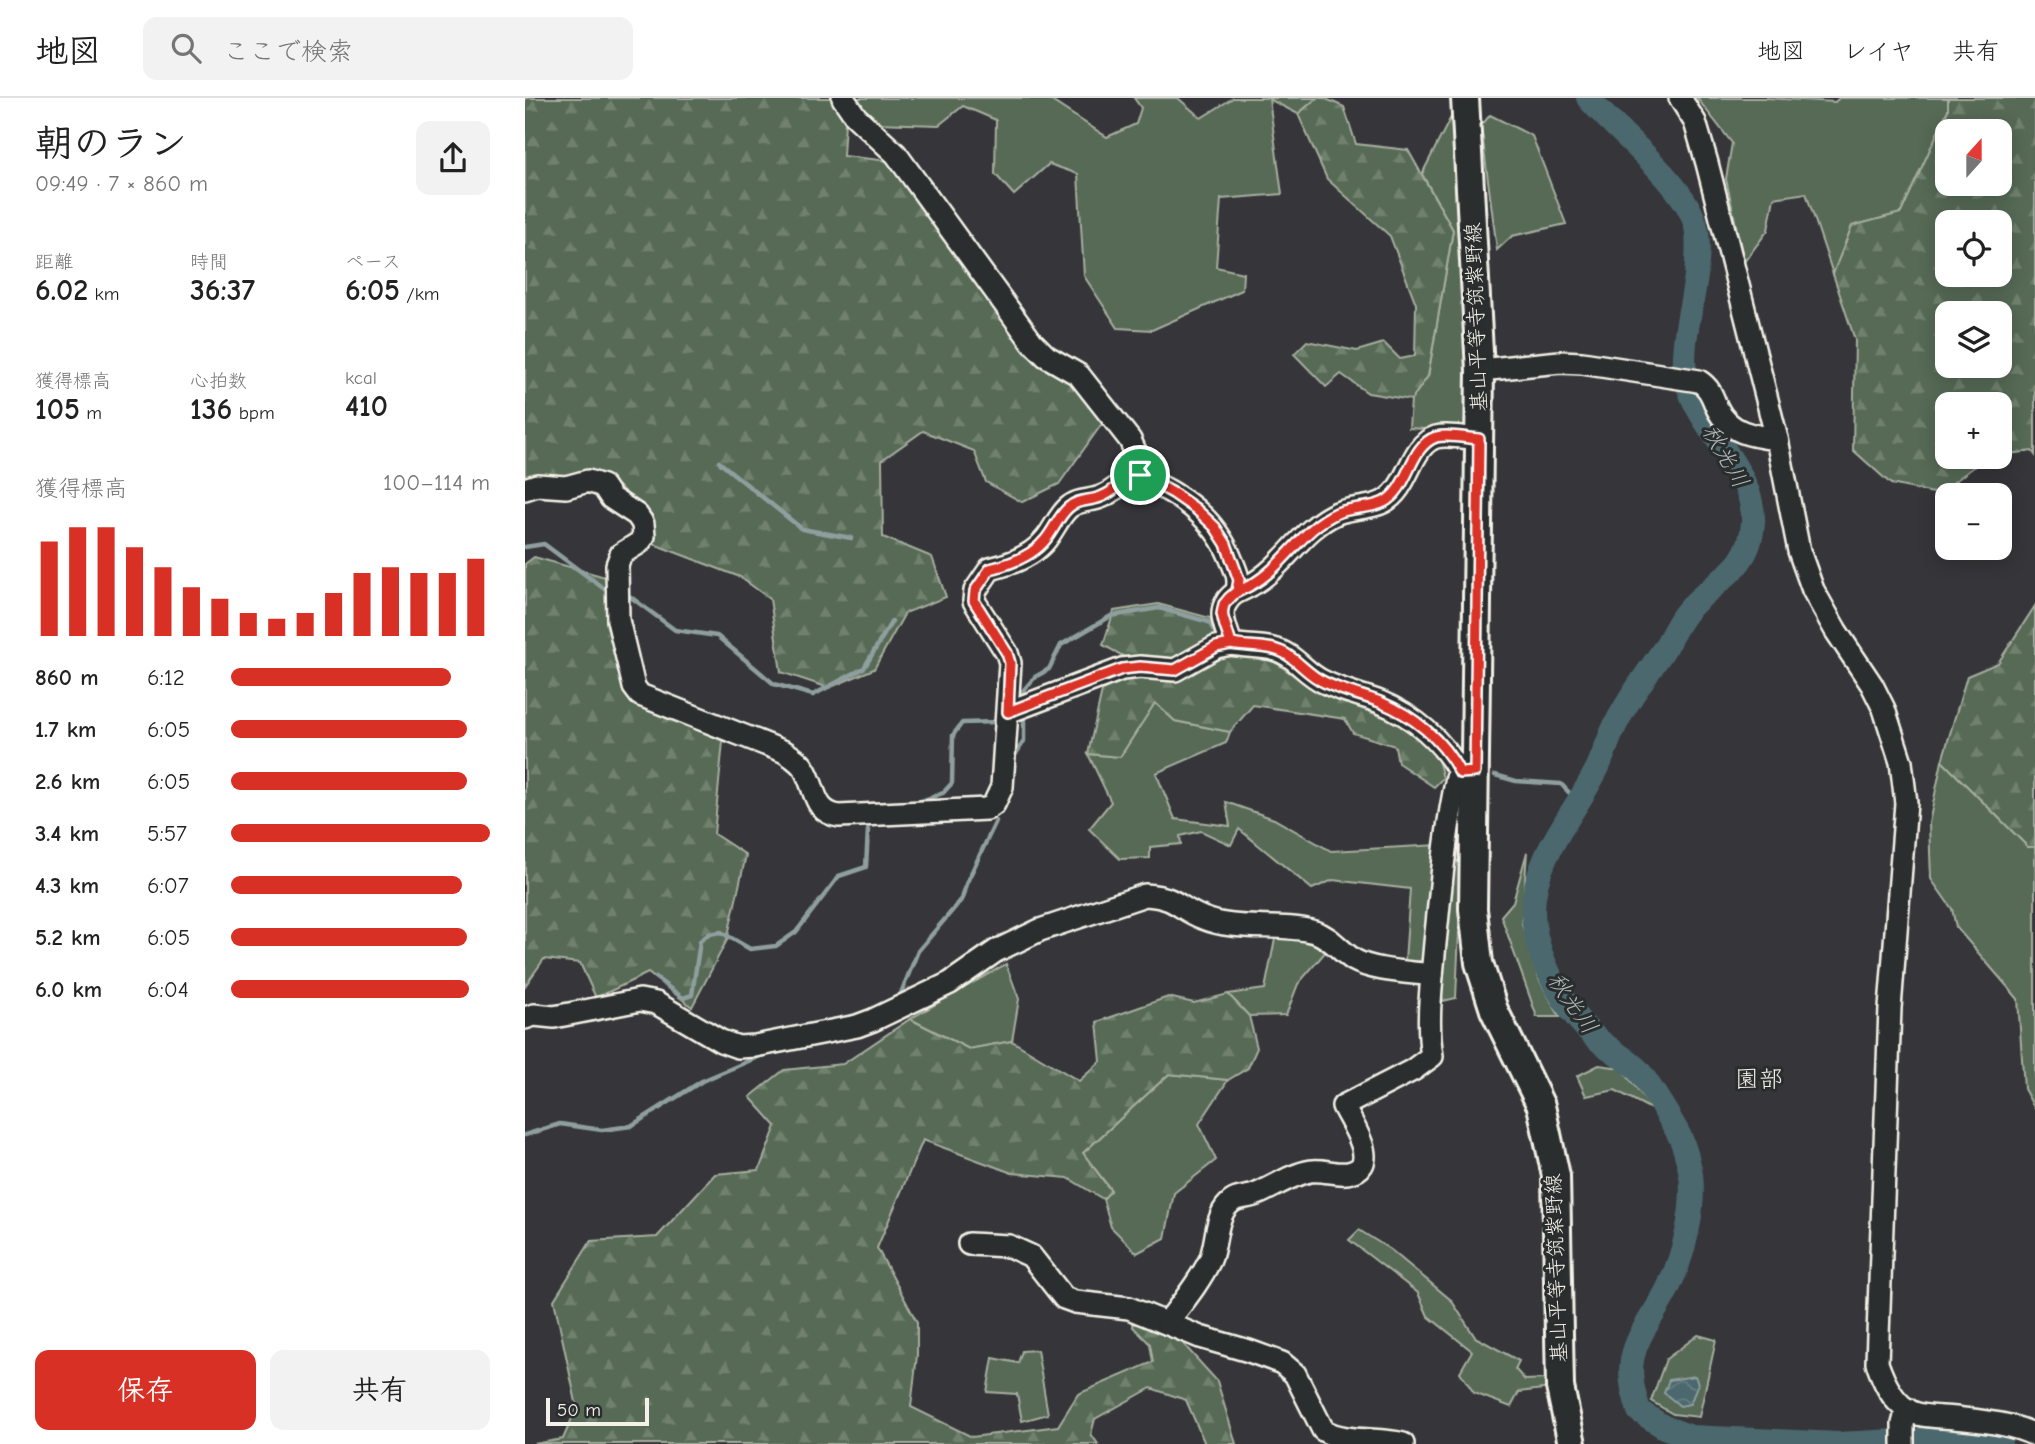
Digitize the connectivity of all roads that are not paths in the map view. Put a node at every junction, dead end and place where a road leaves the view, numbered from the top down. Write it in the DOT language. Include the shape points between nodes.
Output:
graph roads {
  1 [pos="843,98"];
  2 [pos="1465,98"];
  3 [pos="1680,98"];
  4 [pos="1480,370"];
  5 [pos="1479,439"];
  6 [pos="1777,439"];
  7 [pos="1140,475"];
  8 [pos="525,489"];
  9 [pos="1237,591"];
  10 [pos="1231,644"];
  11 [pos="1008,712"];
  12 [pos="1467,773"];
  13 [pos="1432,975"];
  14 [pos="525,1018"];
  15 [pos="969,1244"];
  16 [pos="1167,1323"];
  17 [pos="1904,1426"];
  18 [pos="2035,1435"];
  19 [pos="1403,1444"];
  20 [pos="1572,1444"];
  1 -- 7 [label="street" via="856,117 896,154 1032,342 1079,375 1131,440"];
  2 -- 4 [label="main road, 基山平等寺筑紫野線"];
  3 -- 6 [label="street" via="1695,122 1707,163"];
  4 -- 5 [label="main road, 基山平等寺筑紫野線"];
  4 -- 6 [label="street" via="1582,363 1699,381 1708,387 1732,428"];
  5 -- 9 [label="street" via="1439,436 1428,441 1397,492 1382,503 1339,512 1311,527 1283,562"];
  5 -- 12 [label="main road, 基山平等寺筑紫野線"];
  6 -- 17 [label="street" via="1812,590 1872,685 1901,762 1906,803 1890,1008 1877,1363"];
  7 -- 9 [label="street" via="1173,493 1215,527 1239,580"];
  7 -- 11 [label="street" via="1105,495 1068,508 1044,542 1010,564 990,569 975,591 974,601 1010,663"];
  8 -- 11 [label="street" via="588,481 603,486 611,498 637,515 644,536 621,554 617,565 618,620 634,687 640,695 796,759 827,814 987,809 1002,787"];
  9 -- 10 [label="street" via="1224,604 1222,614"];
  10 -- 11 [label="street" via="1216,647 1175,670 1122,669"];
  10 -- 12 [label="street" via="1271,647 1323,682 1402,713 1427,730"];
  12 -- 13 [label="street" via="1454,793"];
  12 -- 20 [label="main road, 基山平等寺筑紫野線" via="1479,963 1494,1010 1541,1106 1556,1176 1560,1387"];
  13 -- 14 [label="street" via="1353,960 1317,933 1219,923 1163,896 1145,895 1039,930 996,951 950,983 857,1026 738,1047 656,1003 640,1000"];
  13 -- 16 [label="street" via="1432,1056 1343,1106 1366,1152 1365,1161 1349,1173 1313,1170 1253,1196 1236,1197 1225,1207 1217,1242 1199,1281"];
  15 -- 16 [label="street" via="1009,1246 1031,1256 1064,1298 1129,1308"];
  16 -- 19 [label="street" via="1282,1363 1295,1374 1317,1420 1330,1434"];
  17 -- 18 [label="street" via="1920,1415 1977,1420"];
}
